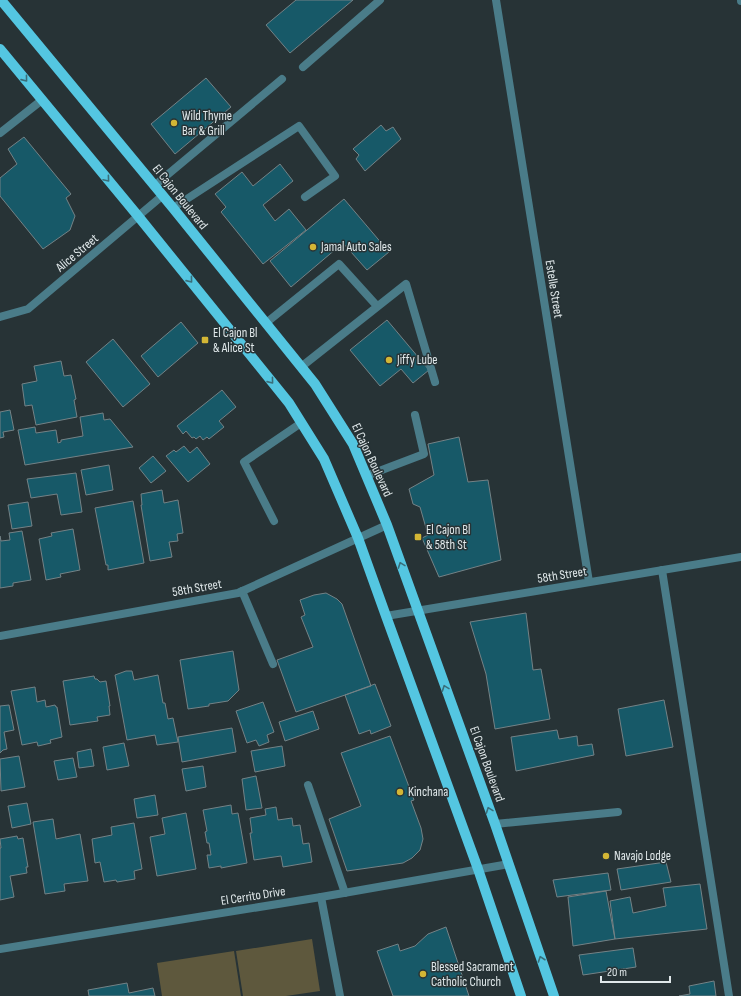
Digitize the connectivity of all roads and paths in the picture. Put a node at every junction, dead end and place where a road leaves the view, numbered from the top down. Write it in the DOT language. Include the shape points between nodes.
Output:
graph roads {
  1 [pos="1,0"];
  2 [pos="380,0"];
  3 [pos="496,0"];
  4 [pos="0,49"];
  5 [pos="303,67"];
  6 [pos="282,79"];
  7 [pos="42,100"];
  8 [pos="0,133"];
  9 [pos="154,186"];
  10 [pos="162,196"];
  11 [pos="305,197"];
  12 [pos="173,208"];
  13 [pos="138,216"];
  14 [pos="377,306"];
  15 [pos="0,317"];
  16 [pos="266,323"];
  17 [pos="301,367"];
  18 [pos="435,382"];
  19 [pos="415,415"];
  20 [pos="302,423"];
  21 [pos="366,476"];
  22 [pos="274,521"];
  23 [pos="387,525"];
  24 [pos="358,538"];
  25 [pos="741,557"];
  26 [pos="662,570"];
  27 [pos="589,582"];
  28 [pos="242,591"];
  29 [pos="417,611"];
  30 [pos="386,616"];
  31 [pos="0,636"];
  32 [pos="273,664"];
  33 [pos="308,785"];
  34 [pos="618,812"];
  35 [pos="494,824"];
  36 [pos="509,864"];
  37 [pos="478,870"];
  38 [pos="345,893"];
  39 [pos="321,898"];
  40 [pos="0,949"];
  41 [pos="340,996"];
  42 [pos="521,996"];
  43 [pos="554,996"];
  44 [pos="729,996"];
  1 -- 9 [label="main road, El Cajon Boulevard"];
  2 -- 5 [label="street"];
  3 -- 27 [label="street, Estelle Street"];
  4 -- 7 [label="main road, one-way"];
  6 -- 9 [label="street"];
  7 -- 8 [label="street"];
  7 -- 13 [label="main road, one-way"];
  9 -- 10 [label="main road, El Cajon Boulevard"];
  10 -- 12 [label="main road, El Cajon Boulevard"];
  10 -- 13 [label="street, Alice Street"];
  11 -- 12 [label="street" via="335,176 299,126"];
  12 -- 16 [label="main road, El Cajon Boulevard"];
  13 -- 15 [label="street, Alice Street" via="28,309"];
  13 -- 20 [label="main road, one-way" via="289,403"];
  14 -- 16 [label="street" via="339,264"];
  14 -- 17 [label="street"];
  14 -- 18 [label="street" via="406,284"];
  16 -- 17 [label="main road, El Cajon Boulevard"];
  17 -- 21 [label="main road, El Cajon Boulevard" via="315,384 353,444"];
  19 -- 21 [label="street" via="424,454"];
  20 -- 22 [label="street" via="244,462"];
  20 -- 24 [label="main road" via="324,459"];
  21 -- 23 [label="main road, El Cajon Boulevard"];
  23 -- 24 [label="street, 58th Street"];
  29 -- 23 [label="main road, El Cajon Boulevard, one-way"];
  24 -- 28 [label="street, 58th Street"];
  24 -- 30 [label="main road"];
  25 -- 26 [label="street, 58th Street"];
  26 -- 27 [label="street, 58th Street"];
  26 -- 44 [label="street"];
  27 -- 29 [label="street, 58th Street"];
  28 -- 31 [label="street, 58th Street"];
  28 -- 32 [label="street"];
  29 -- 30 [label="street, 58th Street"];
  35 -- 29 [label="main road, El Cajon Boulevard, one-way"];
  30 -- 37 [label="main road"];
  33 -- 38 [label="street"];
  34 -- 35 [label="street"];
  35 -- 36 [label="main road, El Cajon Boulevard"];
  36 -- 37 [label="street, El Cerrito Drive"];
  43 -- 36 [label="main road, El Cajon Boulevard, one-way"];
  37 -- 38 [label="street, El Cerrito Drive"];
  37 -- 42 [label="main road"];
  38 -- 39 [label="street, El Cerrito Drive"];
  39 -- 40 [label="street, El Cerrito Drive"];
  39 -- 41 [label="street"];
}
